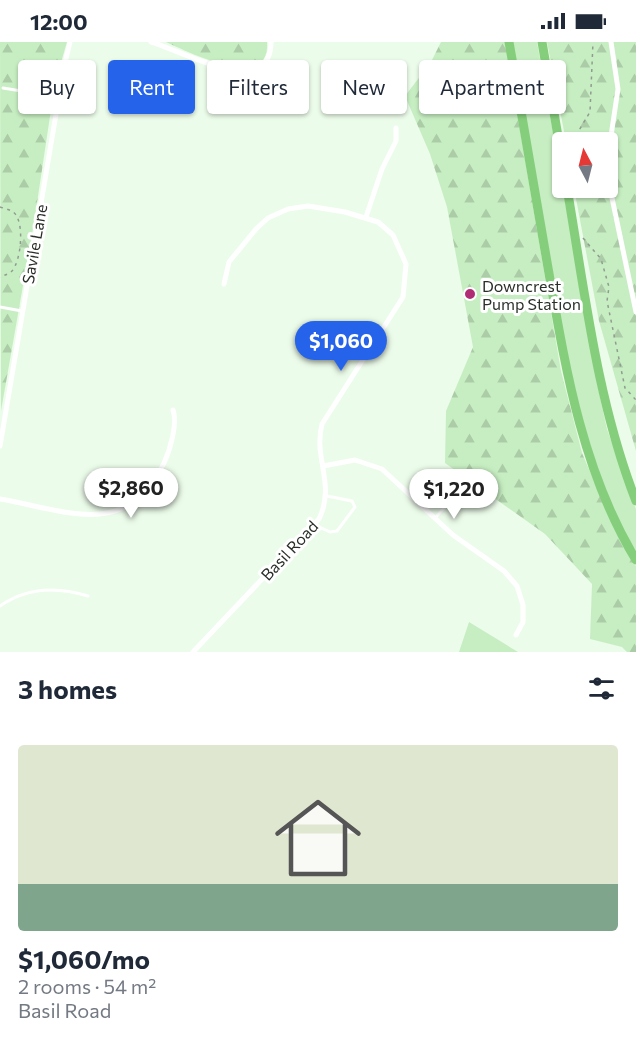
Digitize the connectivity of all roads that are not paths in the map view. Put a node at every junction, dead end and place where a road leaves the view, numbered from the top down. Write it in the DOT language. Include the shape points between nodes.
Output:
graph roads {
  1 [pos="70,42"];
  2 [pos="151,42"];
  3 [pos="271,42"];
  4 [pos="509,42"];
  5 [pos="542,42"];
  6 [pos="611,42"];
  7 [pos="66,60"];
  8 [pos="3,88"];
  9 [pos="18,90"];
  10 [pos="56,114"];
  11 [pos="396,128"];
  12 [pos="557,132"];
  13 [pos="612,132"];
  14 [pos="569,198"];
  15 [pos="612,198"];
  16 [pos="366,217"];
  17 [pos="224,284"];
  18 [pos="0,307"];
  19 [pos="22,311"];
  20 [pos="636,312"];
  21 [pos="173,410"];
  22 [pos="0,446"];
  23 [pos="323,466"];
  24 [pos="327,496"];
  25 [pos="410,496"];
  26 [pos="456,498"];
  27 [pos="0,499"];
  28 [pos="636,501"];
  29 [pos="447,505"];
  30 [pos="435,519"];
  31 [pos="315,525"];
  32 [pos="636,560"];
  33 [pos="88,596"];
  34 [pos="0,606"];
  35 [pos="516,635"];
  36 [pos="194,652"];
  1 -- 7 [label="street, Savile Lane"];
  2 -- 3 [label="street" via="241,72 263,63"];
  4 -- 32 [label="highway" via="576,416 602,493"];
  5 -- 12 [label="highway"];
  6 -- 13 [label="street" via="618,89"];
  8 -- 9 [label="lane"];
  10 -- 19 [label="street, Savile Lane"];
  11 -- 16 [label="street" via="396,141"];
  14 -- 28 [label="highway" via="604,397 615,443"];
  15 -- 20 [label="street"];
  16 -- 17 [label="street, Basil Road" via="308,206 280,212 261,224 237,252 226,270"];
  16 -- 23 [label="street, Basil Road" via="386,228 399,243 406,264 406,286 399,307 322,424 318,444"];
  18 -- 19 [label="lane"];
  19 -- 22 [label="street, Savile Lane"];
  21 -- 27 [label="street" via="167,457 159,474 142,498 125,509 100,515"];
  23 -- 24 [label="street, Basil Road"];
  23 -- 25 [label="street" via="346,460 373,464"];
  24 -- 31 [label="street, Basil Road"];
  24 -- 31 [label="lane" via="352,501 355,507 337,531"];
  25 -- 29 [label="lane" via="425,487"];
  25 -- 30 [label="street"];
  26 -- 29 [label="lane"];
  29 -- 30 [label="lane"];
  30 -- 35 [label="street" via="504,571 517,586 524,615"];
  31 -- 36 [label="street, Basil Road"];
  33 -- 34 [label="lane" via="39,590 22,592"];
}
